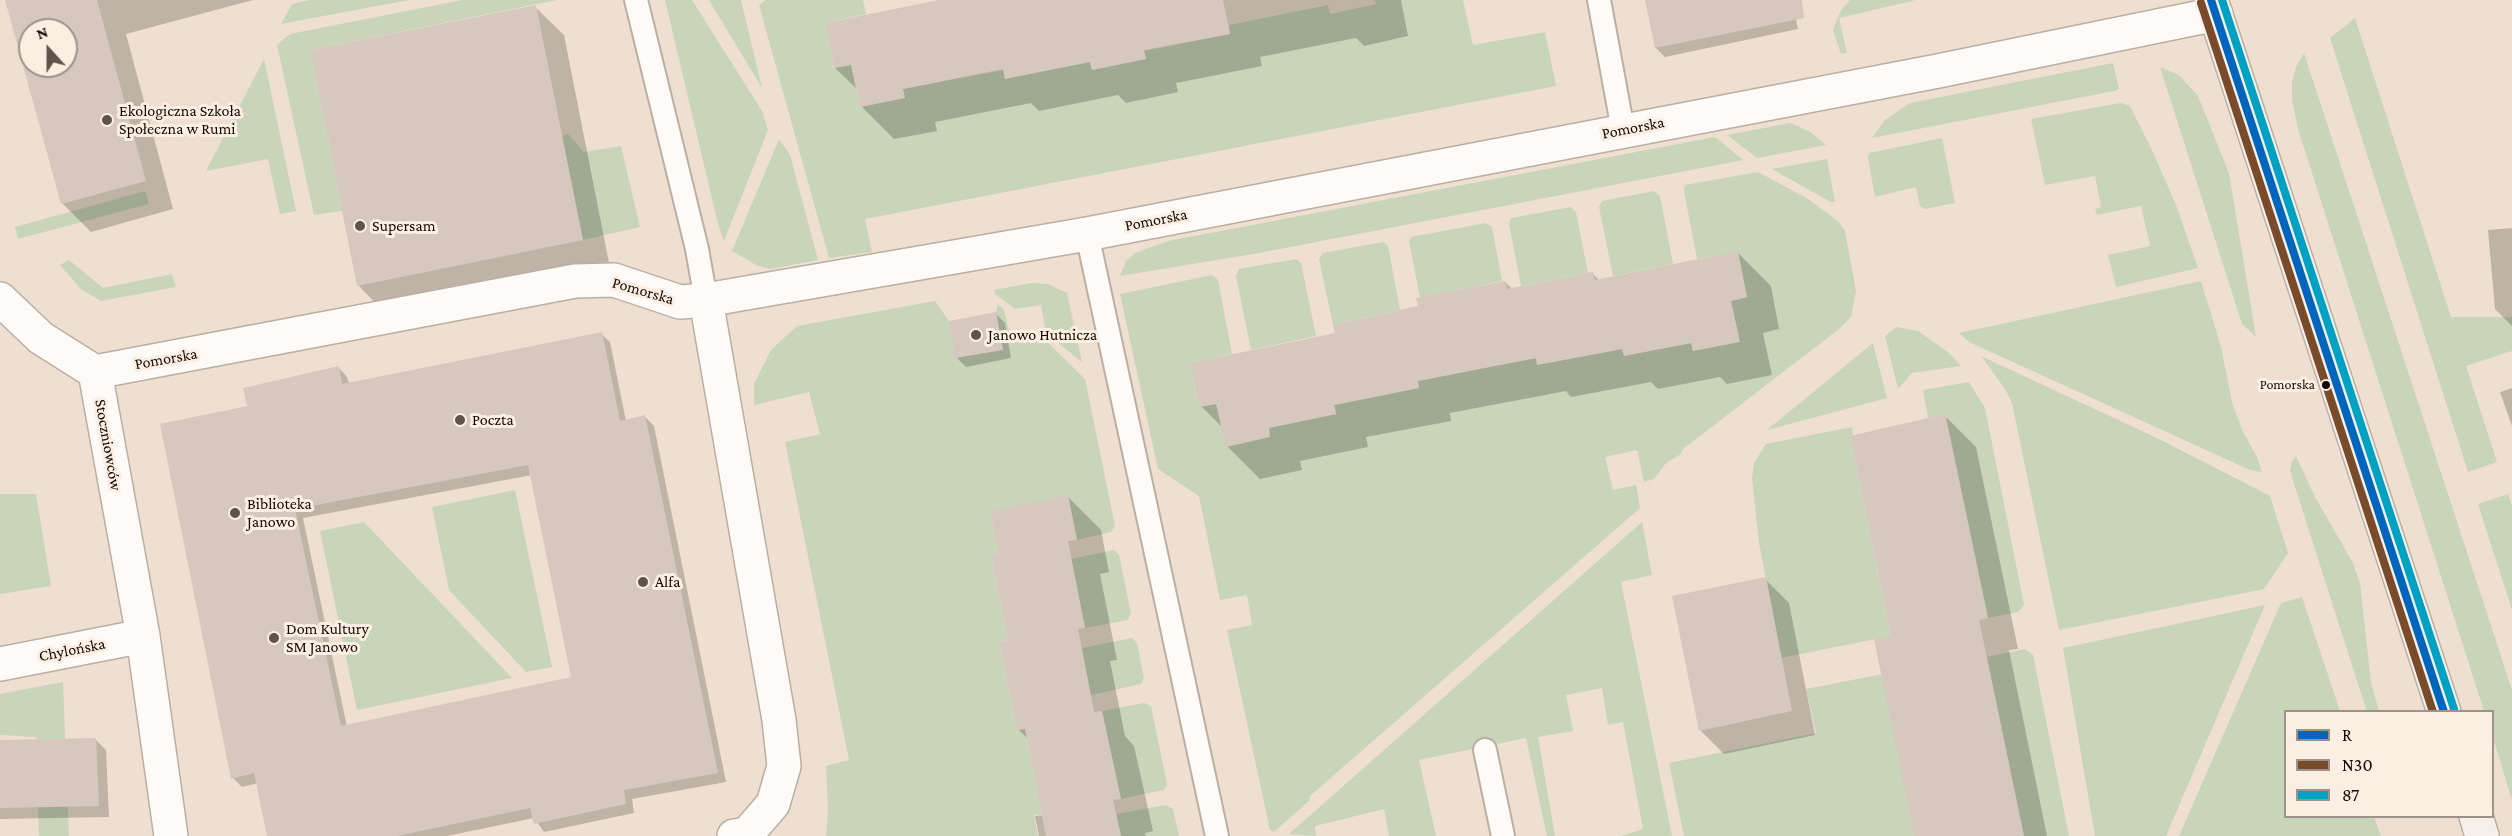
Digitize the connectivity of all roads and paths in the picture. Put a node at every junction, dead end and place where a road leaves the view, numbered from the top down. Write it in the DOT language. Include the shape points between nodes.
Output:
graph roads {
  1 [pos="636,0"];
  2 [pos="1599,0"];
  3 [pos="2214,7"];
  4 [pos="1623,130"];
  5 [pos="1087,234"];
  6 [pos="0,299"];
  7 [pos="706,300"];
  8 [pos="95,372"];
  9 [pos="143,636"];
  10 [pos="0,664"];
  11 [pos="2444,710"];
  12 [pos="1485,750"];
  13 [pos="2477,818"];
  14 [pos="171,836"];
  15 [pos="734,836"];
  16 [pos="1217,836"];
  17 [pos="1503,836"];
  18 [pos="2482,836"];
  1 -- 7 [label="lane"];
  2 -- 4 [label="lane"];
  3 -- 4 [label="street, Pomorska" via="1928,73"];
  3 -- 11 [label="main road, Pomorska"];
  4 -- 5 [label="street, Pomorska"];
  5 -- 7 [label="street, Pomorska"];
  5 -- 16 [label="lane"];
  6 -- 8 [label="street" via="41,338"];
  7 -- 8 [label="street, Pomorska" via="680,302 614,280 575,281"];
  7 -- 15 [label="street" via="784,766 773,804 747,834"];
  8 -- 9 [label="street, Stoczniowców"];
  9 -- 10 [label="street, Chylońska"];
  9 -- 14 [label="street, Stoczniowców"];
  12 -- 17 [label="lane"];
  13 -- 18 [label="main road"];
}
